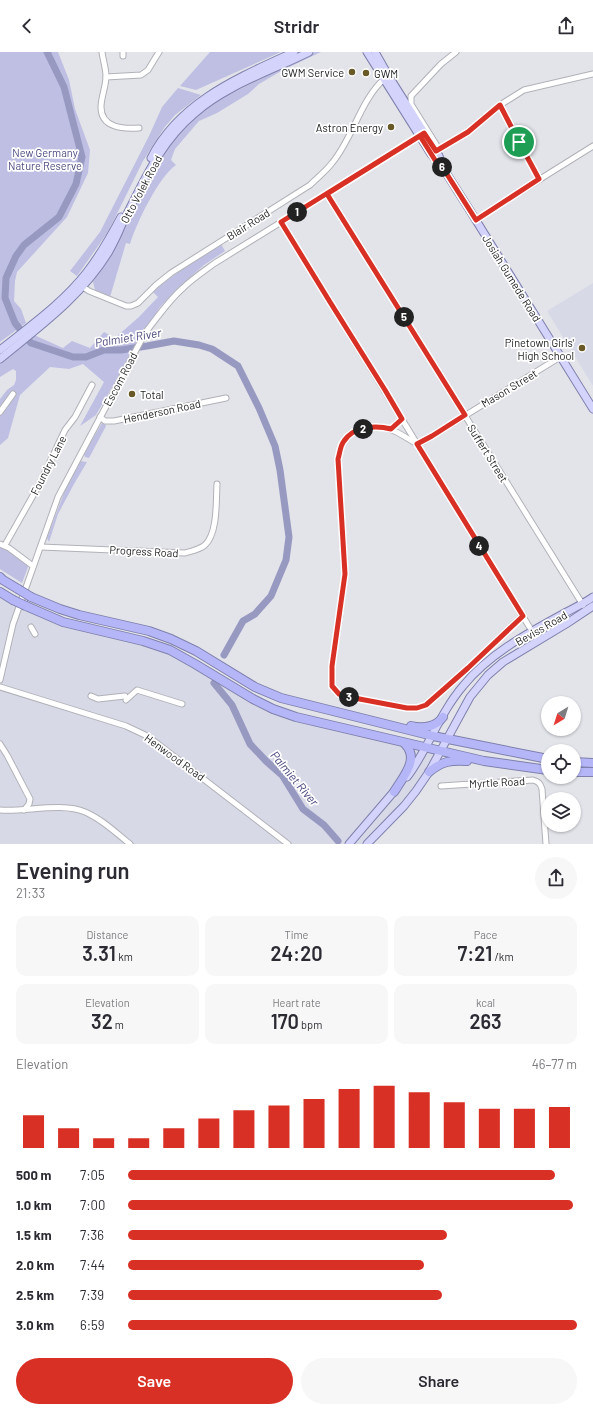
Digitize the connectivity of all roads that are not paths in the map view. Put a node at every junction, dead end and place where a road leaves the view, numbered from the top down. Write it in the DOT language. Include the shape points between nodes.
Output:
graph roads {
  1 [pos="102,52"];
  2 [pos="159,52"];
  3 [pos="294,52"];
  4 [pos="309,52"];
  5 [pos="367,52"];
  6 [pos="375,52"];
  7 [pos="456,52"];
  8 [pos="593,74"];
  9 [pos="106,77"];
  10 [pos="384,79"];
  11 [pos="500,105"];
  12 [pos="139,128"];
  13 [pos="422,135"];
  14 [pos="593,146"];
  15 [pos="435,151"];
  16 [pos="539,179"];
  17 [pos="327,194"];
  18 [pos="476,220"];
  19 [pos="281,222"];
  20 [pos="80,285"];
  21 [pos="19,339"];
  22 [pos="0,350"];
  23 [pos="560,357"];
  24 [pos="0,359"];
  25 [pos="92,385"];
  26 [pos="13,394"];
  27 [pos="226,398"];
  28 [pos="593,409"];
  29 [pos="0,412"];
  30 [pos="465,415"];
  31 [pos="100,417"];
  32 [pos="402,419"];
  33 [pos="391,429"];
  34 [pos="417,444"];
  35 [pos="217,484"];
  36 [pos="2,545"];
  37 [pos="41,547"];
  38 [pos="33,566"];
  39 [pos="1,579"];
  40 [pos="0,592"];
  41 [pos="593,597"];
  42 [pos="593,606"];
  43 [pos="584,607"];
  44 [pos="523,616"];
  45 [pos="30,627"];
  46 [pos="533,631"];
  47 [pos="36,634"];
  48 [pos="538,641"];
  49 [pos="0,680"];
  50 [pos="0,687"];
  51 [pos="91,696"];
  52 [pos="182,704"];
  53 [pos="443,717"];
  54 [pos="369,720"];
  55 [pos="432,736"];
  56 [pos="446,739"];
  57 [pos="0,744"];
  58 [pos="405,744"];
  59 [pos="425,748"];
  60 [pos="440,751"];
  61 [pos="541,758"];
  62 [pos="484,761"];
  63 [pos="581,762"];
  64 [pos="593,763"];
  65 [pos="541,769"];
  66 [pos="428,772"];
  67 [pos="581,772"];
  68 [pos="593,772"];
  69 [pos="440,786"];
  70 [pos="394,792"];
  71 [pos="30,799"];
  72 [pos="39,809"];
  73 [pos="0,810"];
  74 [pos="24,810"];
  75 [pos="372,841"];
  76 [pos="130,844"];
  77 [pos="288,844"];
  78 [pos="348,844"];
  79 [pos="367,844"];
  80 [pos="546,844"];
  1 -- 9 [label="street"];
  2 -- 9 [label="street" via="148,70 141,75"];
  3 -- 20 [label="main road, Otto Volek Road" via="216,91 181,118 158,146 103,249"];
  4 -- 20 [label="main road, Otto Volek Road" via="218,96 194,113 176,131 157,156 108,252 98,268"];
  5 -- 10 [label="main road, Josiah Gumede Road"];
  6 -- 13 [label="main road, Josiah Gumede Road"];
  7 -- 15 [label="street" via="411,96 411,104"];
  8 -- 11 [label="street" via="524,90"];
  9 -- 12 [label="street" via="101,107 104,117 113,126"];
  10 -- 13 [label="main road, Josiah Gumede Road"];
  10 -- 20 [label="street, Blair Road" via="373,92 332,163 310,185 171,273 135,305 118,304"];
  11 -- 15 [label="street" via="468,132"];
  11 -- 16 [label="street"];
  13 -- 15 [label="main road, Josiah Gumede Road"];
  13 -- 17 [label="street, Escom Road"];
  14 -- 16 [label="street"];
  15 -- 18 [label="main road, Josiah Gumede Road"];
  16 -- 18 [label="street"];
  17 -- 19 [label="street, Escom Road"];
  17 -- 30 [label="street, Suffert Street"];
  18 -- 23 [label="main road, Josiah Gumede Road"];
  19 -- 31 [label="street, Escom Road" via="215,263 183,287 145,334"];
  19 -- 32 [label="street"];
  20 -- 21 [label="main road, Otto Volek Road"];
  21 -- 22 [label="main road, Otto Volek Road"];
  21 -- 24 [label="main road, Otto Volek Road"];
  23 -- 28 [label="main road, Josiah Gumede Road"];
  23 -- 30 [label="street, Mason Street"];
  25 -- 36 [label="street, Foundry Lane" via="65,430 39,485"];
  26 -- 29 [label="street"];
  27 -- 31 [label="street, Henderson Road" via="114,421 105,421"];
  30 -- 34 [label="street, Mason Street"];
  30 -- 43 [label="street, Suffert Street"];
  31 -- 37 [label="street, Escom Road" via="58,497"];
  32 -- 33 [label="street"];
  32 -- 34 [label="street"];
  33 -- 34 [label="street"];
  33 -- 44 [label="street" via="373,426 362,429 350,434 340,448 338,459 345,574 332,666 332,686 339,694 349,697 407,708 422,707 431,702"];
  34 -- 44 [label="street"];
  35 -- 37 [label="street, Progress Road" via="211,537 198,549 184,553"];
  36 -- 38 [label="street"];
  37 -- 38 [label="street, Escom Road"];
  38 -- 49 [label="street, Escom Road" via="10,633"];
  39 -- 54 [label="highway, bridge" via="30,597 79,615 149,631 171,639 196,651 250,685 281,698"];
  40 -- 58 [label="highway, bridge" via="63,622 170,650 253,699 284,713"];
  41 -- 43 [label="main road, Beviss Road"];
  42 -- 43 [label="main road, Beviss Road"];
  43 -- 46 [label="main road, Beviss Road"];
  43 -- 48 [label="main road, Beviss Road"];
  44 -- 46 [label="street"];
  45 -- 47 [label="street"];
  46 -- 48 [label="street"];
  46 -- 53 [label="main road, Beviss Road" via="480,668 459,691"];
  48 -- 56 [label="main road, Beviss Road" via="503,662 488,675 470,697"];
  50 -- 77 [label="street, Henwood Road" via="118,723 142,733"];
  51 -- 52 [label="street" via="98,699 126,698 137,690"];
  53 -- 54 [label="highway" via="437,723 423,728"];
  53 -- 55 [label="main road, Beviss Road"];
  54 -- 55 [label="highway"];
  55 -- 56 [label="highway"];
  55 -- 59 [label="main road, Beviss Road"];
  56 -- 60 [label="main road, Beviss Road"];
  56 -- 61 [label="highway"];
  57 -- 71 [label="street"];
  58 -- 59 [label="highway"];
  58 -- 70 [label="highway" via="411,753 411,763"];
  59 -- 60 [label="highway"];
  59 -- 70 [label="main road, Beviss Road" via="410,774"];
  60 -- 62 [label="highway"];
  60 -- 66 [label="main road, Beviss Road"];
  62 -- 65 [label="highway"];
  62 -- 66 [label="highway" via="448,761"];
  63 -- 64 [label="highway"];
  66 -- 75 [label="main road, Beviss Road" via="408,801"];
  67 -- 68 [label="highway"];
  69 -- 80 [label="street, Myrtle Road" via="538,781 542,789"];
  70 -- 78 [label="main road, Beviss Road"];
  71 -- 72 [label="street"];
  71 -- 74 [label="street"];
  72 -- 74 [label="street"];
  72 -- 76 [label="street" via="67,808 85,812"];
  73 -- 74 [label="street"];
  75 -- 79 [label="main road, Beviss Road"];
}
